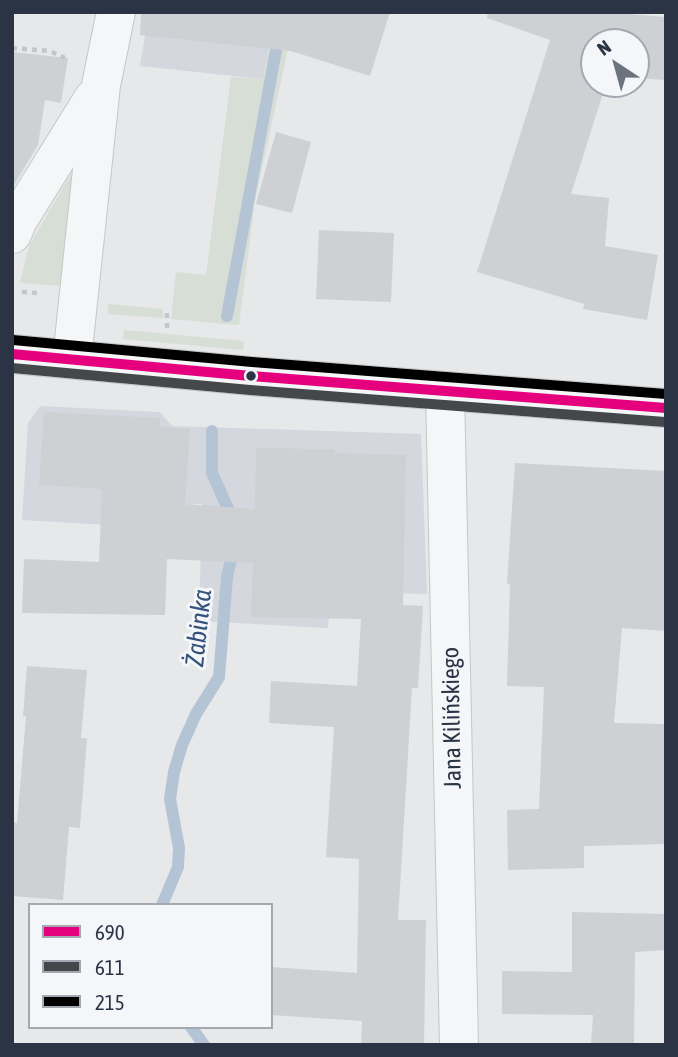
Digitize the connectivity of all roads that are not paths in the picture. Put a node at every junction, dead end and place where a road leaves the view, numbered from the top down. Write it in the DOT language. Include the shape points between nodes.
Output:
graph roads {
  1 [pos="116,12"];
  2 [pos="101,85"];
  3 [pos="12,234"];
  4 [pos="12,354"];
  5 [pos="72,359"];
  6 [pos="445,391"];
  7 [pos="666,408"];
  8 [pos="459,1045"];
  1 -- 2 [label="street"];
  2 -- 3 [label="street"];
  2 -- 5 [label="street"];
  4 -- 5 [label="street"];
  5 -- 6 [label="street"];
  6 -- 7 [label="street"];
  6 -- 8 [label="street, Jana Kilińskiego"];
}
